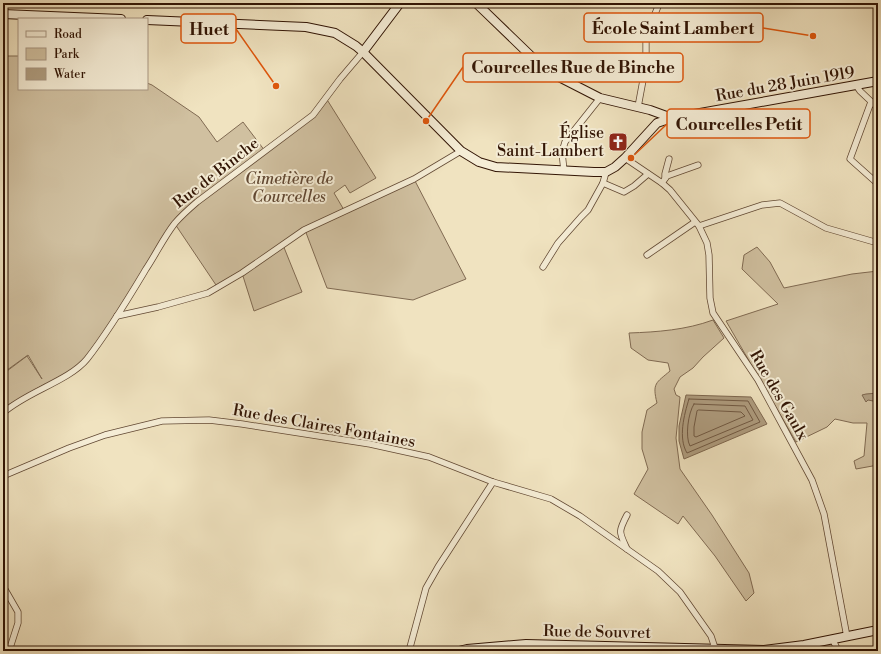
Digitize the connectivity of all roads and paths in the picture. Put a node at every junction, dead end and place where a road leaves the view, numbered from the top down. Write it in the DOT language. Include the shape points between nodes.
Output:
graph roads {
  1 [pos="400,3"];
  2 [pos="476,3"];
  3 [pos="678,3"];
  4 [pos="656,4"];
  5 [pos="3,14"];
  6 [pos="97,18"];
  7 [pos="148,20"];
  8 [pos="363,52"];
  9 [pos="878,81"];
  10 [pos="856,85"];
  11 [pos="600,98"];
  12 [pos="871,102"];
  13 [pos="638,107"];
  14 [pos="878,108"];
  15 [pos="672,118"];
  16 [pos="461,151"];
  17 [pos="625,158"];
  18 [pos="669,159"];
  19 [pos="698,165"];
  20 [pos="564,171"];
  21 [pos="606,172"];
  22 [pos="648,174"];
  23 [pos="664,180"];
  24 [pos="603,183"];
  25 [pos="878,184"];
  26 [pos="697,224"];
  27 [pos="878,243"];
  28 [pos="647,255"];
  29 [pos="543,267"];
  30 [pos="117,316"];
  31 [pos="3,413"];
  32 [pos="3,476"];
  33 [pos="493,482"];
  34 [pos="627,515"];
  35 [pos="627,549"];
  36 [pos="3,586"];
  37 [pos="878,630"];
  38 [pos="847,637"];
  39 [pos="833,640"];
  40 [pos="715,648"];
  41 [pos="736,650"];
  42 [pos="9,651"];
  43 [pos="409,651"];
  44 [pos="459,651"];
  45 [pos="838,651"];
  1 -- 8 [label="main road, Rue de Binche"];
  2 -- 11 [label="main road" via="544,68"];
  3 -- 4 [label="street"];
  4 -- 13 [label="street" via="646,36 646,64"];
  5 -- 6 [label="main road"];
  7 -- 8 [label="main road" via="306,27 335,33"];
  8 -- 16 [label="main road"];
  8 -- 30 [label="street, Rue de Binche" via="313,115 182,215"];
  9 -- 10 [label="main road, Rue du 28 Juin 1919"];
  10 -- 12 [label="street"];
  10 -- 15 [label="main road, Rue du 28 Juin 1919"];
  11 -- 13 [label="main road"];
  11 -- 20 [label="street" via="565,142 562,152"];
  12 -- 14 [label="street"];
  12 -- 25 [label="street" via="850,159"];
  13 -- 15 [label="main road"];
  15 -- 17 [label="main road, Rue du 28 Juin 1919" via="656,123"];
  16 -- 20 [label="main road" via="479,162 496,167"];
  16 -- 30 [label="street" via="414,179 304,230 208,293"];
  17 -- 21 [label="main road, Rue du 28 Juin 1919" via="615,168"];
  17 -- 22 [label="street, Rue des Gaulx"];
  18 -- 23 [label="street"];
  19 -- 23 [label="street" via="667,176"];
  20 -- 21 [label="main road"];
  21 -- 24 [label="street"];
  22 -- 23 [label="street, Rue des Gaulx"];
  22 -- 24 [label="street" via="624,192"];
  23 -- 26 [label="street, Rue des Gaulx"];
  24 -- 29 [label="street" via="588,210 558,243"];
  26 -- 27 [label="street" via="762,204 780,203 826,228"];
  26 -- 28 [label="street"];
  26 -- 38 [label="street, Rue des Gaulx" via="707,243 713,313 758,380 812,480 824,514"];
  30 -- 31 [label="street, Rue de Binche" via="87,359 67,375"];
  32 -- 33 [label="street, Rue des Claires Fontaines" via="105,434 162,421 209,420 370,444 429,457"];
  33 -- 35 [label="street, Rue des Claires Fontaines" via="551,499"];
  33 -- 43 [label="street" via="426,588"];
  34 -- 35 [label="street" via="620,533"];
  35 -- 40 [label="street, Rue des Claires Fontaines" via="658,571 680,592 711,636"];
  36 -- 42 [label="street" via="18,612 18,623"];
  37 -- 38 [label="main road, Rue de Souvret"];
  38 -- 39 [label="main road, Rue de Souvret"];
  39 -- 41 [label="main road, Rue de Souvret" via="764,650"];
  39 -- 45 [label="street"];
  40 -- 41 [label="main road, Rue de Souvret"];
  40 -- 44 [label="main road, Rue de Souvret" via="526,644"];
}
